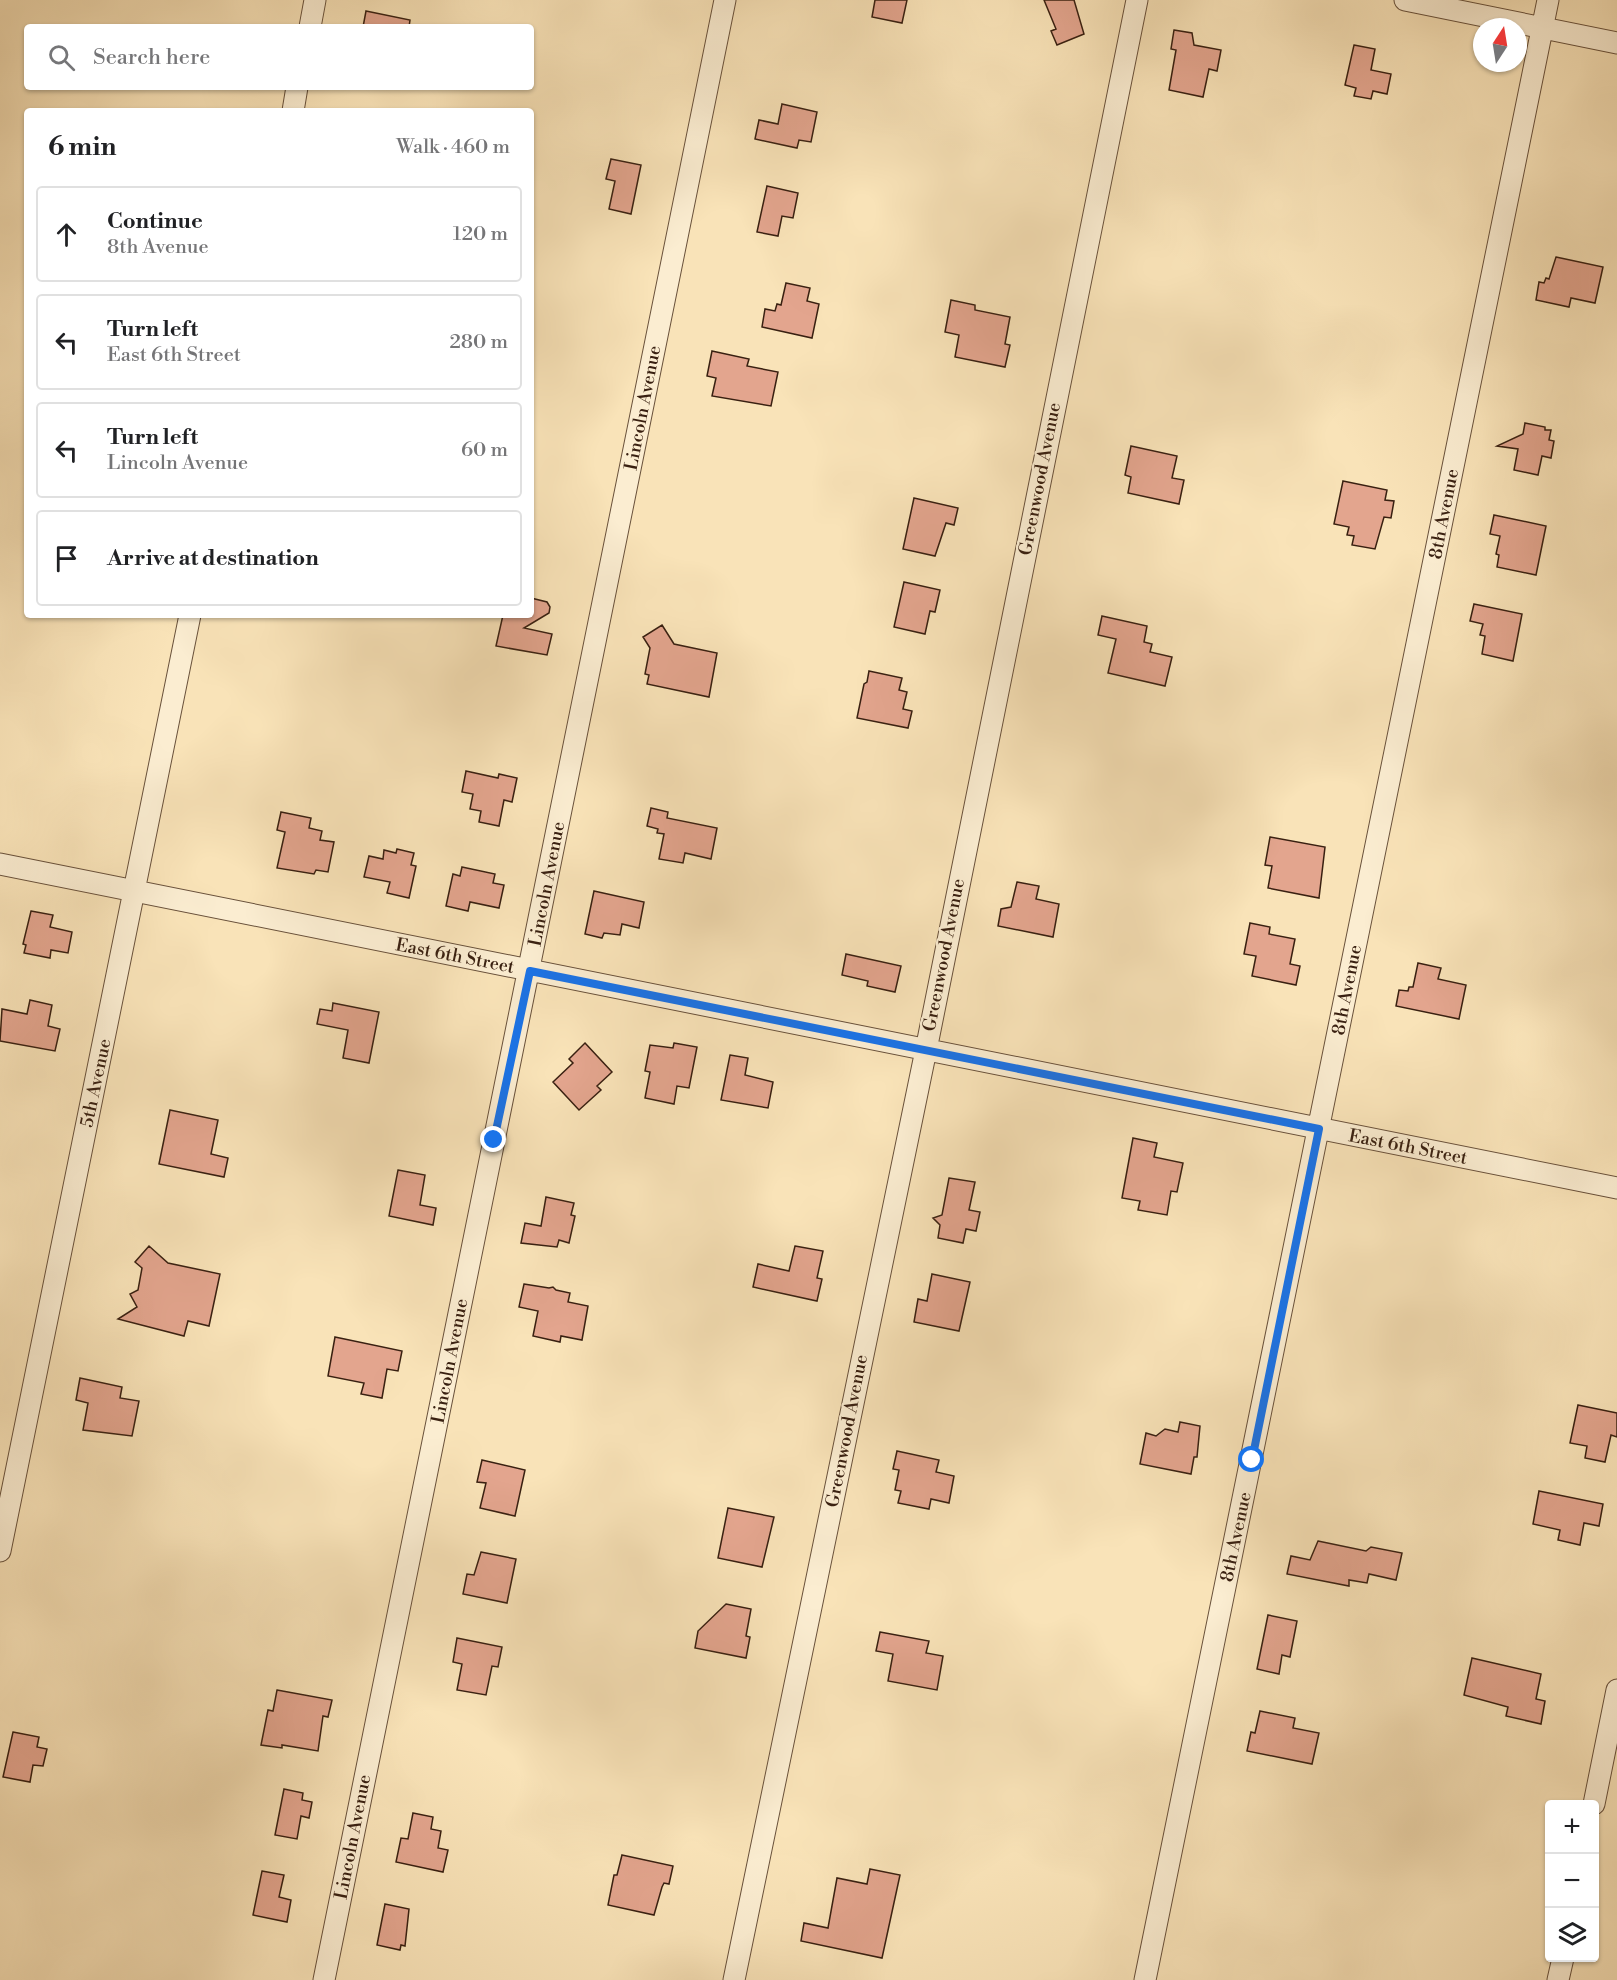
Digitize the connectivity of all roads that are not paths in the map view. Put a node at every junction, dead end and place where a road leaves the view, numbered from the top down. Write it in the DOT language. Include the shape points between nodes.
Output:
graph roads {
  1 [pos="315,0"];
  2 [pos="725,0"];
  3 [pos="1137,0"];
  4 [pos="1405,0"];
  5 [pos="1548,0"];
  6 [pos="311,24"];
  7 [pos="1542,28"];
  8 [pos="1617,43"];
  9 [pos="296,90"];
  10 [pos="293,108"];
  11 [pos="189,618"];
  12 [pos="0,864"];
  13 [pos="135,891"];
  14 [pos="530,971"];
  15 [pos="926,1050"];
  16 [pos="1319,1129"];
  17 [pos="1617,1188"];
  18 [pos="0,1551"];
  19 [pos="1617,1690"];
  20 [pos="1595,1800"];
  21 [pos="1562,1962"];
  22 [pos="324,1980"];
  23 [pos="734,1980"];
  24 [pos="1145,1980"];
  25 [pos="1558,1980"];
  1 -- 6 [label="street"];
  2 -- 14 [label="street, Lincoln Avenue"];
  3 -- 15 [label="street, Greenwood Avenue"];
  4 -- 7 [label="street"];
  5 -- 7 [label="street, 8th Avenue"];
  7 -- 8 [label="street"];
  7 -- 16 [label="street, 8th Avenue"];
  9 -- 10 [label="street"];
  11 -- 13 [label="street, 5th Avenue"];
  12 -- 13 [label="street, East 6th Street"];
  13 -- 14 [label="street, East 6th Street"];
  13 -- 18 [label="street, 5th Avenue"];
  14 -- 15 [label="street, East 6th Street"];
  14 -- 22 [label="street, Lincoln Avenue"];
  15 -- 16 [label="street, East 6th Street"];
  15 -- 23 [label="street, Greenwood Avenue"];
  16 -- 17 [label="street, East 6th Street"];
  16 -- 24 [label="street, 8th Avenue"];
  19 -- 20 [label="street"];
  21 -- 25 [label="street"];
}
